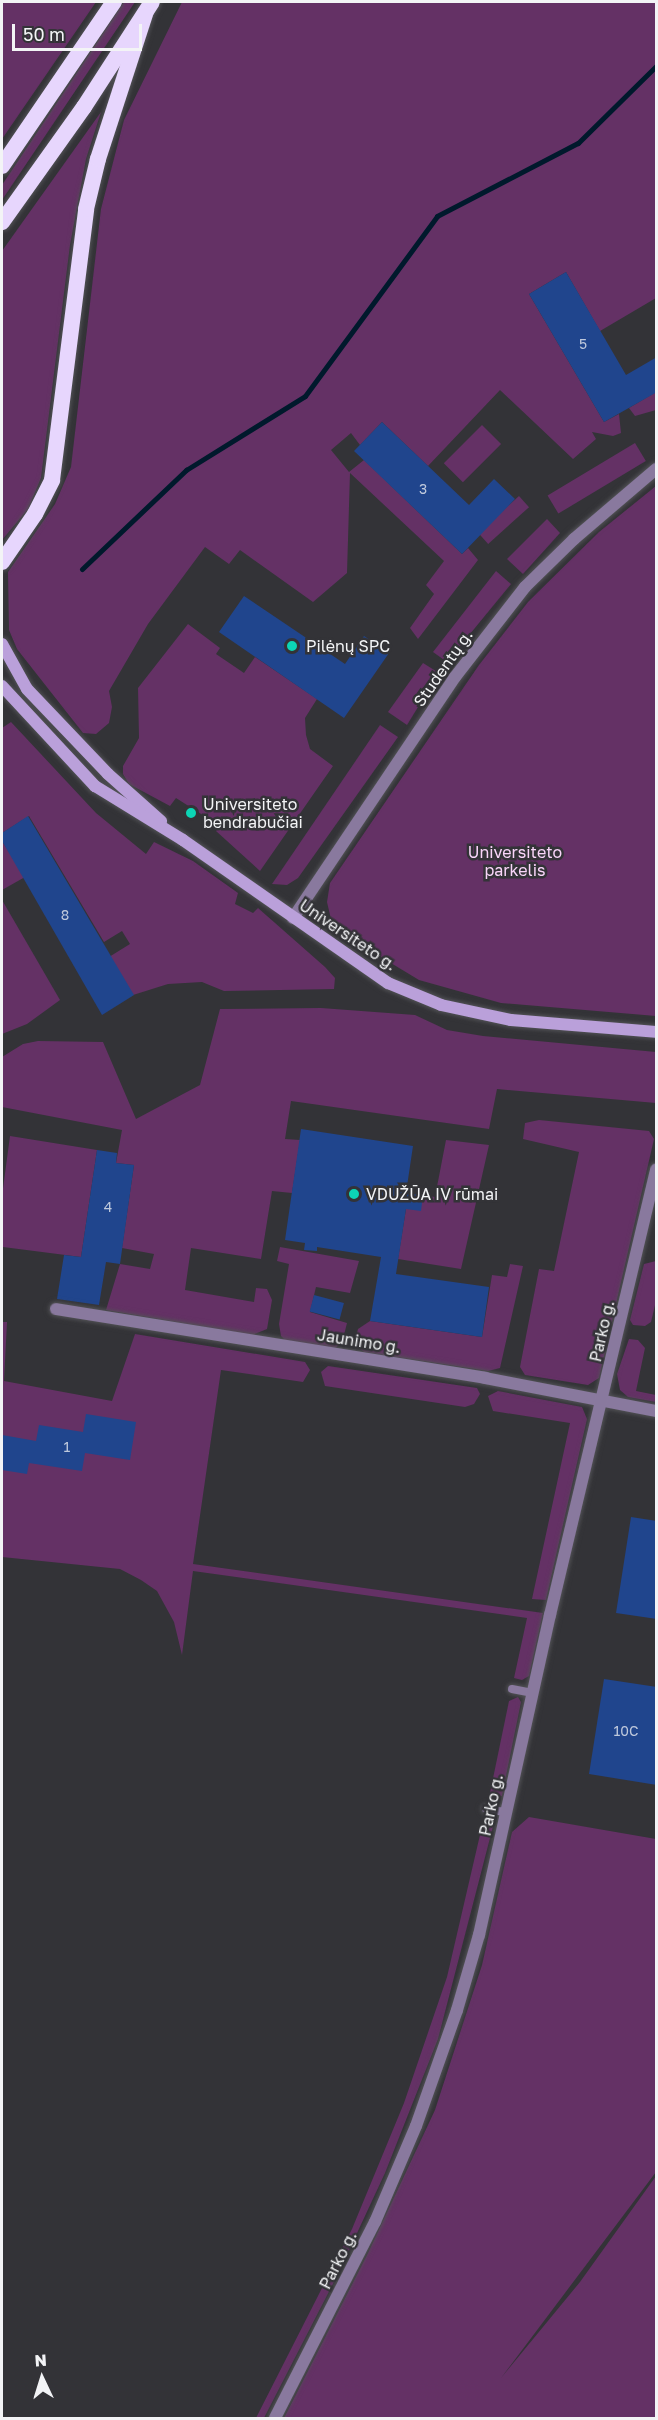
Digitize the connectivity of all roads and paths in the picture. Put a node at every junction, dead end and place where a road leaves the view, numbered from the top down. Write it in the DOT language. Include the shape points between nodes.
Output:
graph roads {
  1 [pos="114,2"];
  2 [pos="148,8"];
  3 [pos="2,166"];
  4 [pos="2,222"];
  5 [pos="657,469"];
  6 [pos="2,562"];
  7 [pos="2,644"];
  8 [pos="2,686"];
  9 [pos="183,840"];
  10 [pos="293,918"];
  11 [pos="657,1032"];
  12 [pos="657,1170"];
  13 [pos="56,1309"];
  14 [pos="603,1401"];
  15 [pos="657,1411"];
  16 [pos="512,1689"];
  17 [pos="533,1693"];
  18 [pos="486,1809"];
  19 [pos="505,1812"];
  20 [pos="275,2418"];
  1 -- 3 [label="highway"];
  2 -- 4 [label="highway"];
  2 -- 6 [label="highway" via="98,159 86,209 52,480 35,514"];
  5 -- 10 [label="street, Studentų g." via="549,563 503,614 455,677"];
  7 -- 9 [label="main road, Universiteto g." via="27,689 108,774"];
  8 -- 9 [label="main road, Universiteto g." via="80,774"];
  9 -- 10 [label="main road, Universiteto g."];
  10 -- 11 [label="main road, Universiteto g." via="381,979 441,1005 511,1020"];
  12 -- 14 [label="street, Parko g."];
  13 -- 14 [label="street, Jaunimo g." via="474,1376"];
  14 -- 15 [label="street, Jaunimo g."];
  14 -- 17 [label="street, Parko g."];
  16 -- 17 [label="lane"];
  17 -- 19 [label="street, Parko g."];
  18 -- 19 [label="lane"];
  19 -- 20 [label="street, Parko g." via="479,1935 429,2094 375,2222"];
}
